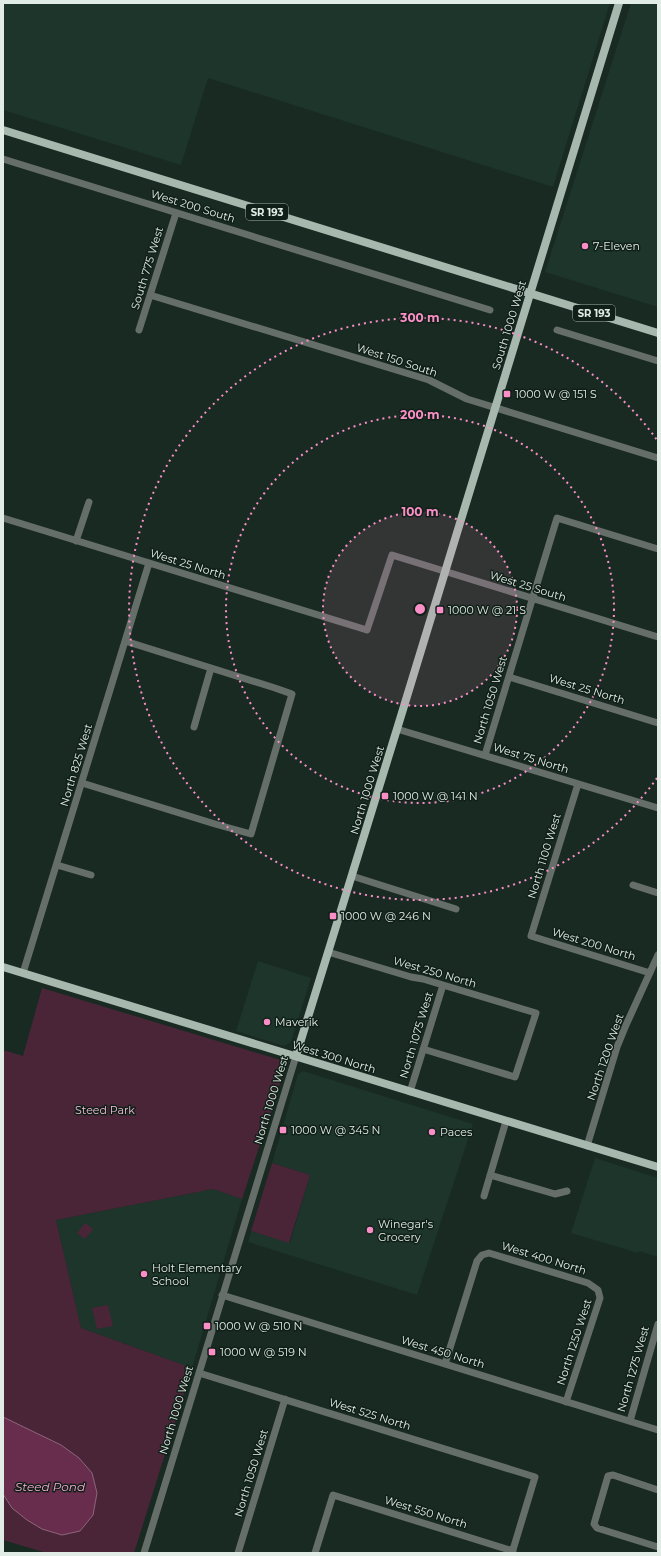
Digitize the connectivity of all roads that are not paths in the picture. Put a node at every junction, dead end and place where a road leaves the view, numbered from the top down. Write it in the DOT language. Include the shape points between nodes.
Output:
graph roads {
  1 [pos="619,3"];
  2 [pos="3,130"];
  3 [pos="3,160"];
  4 [pos="176,213"];
  5 [pos="530,293"];
  6 [pos="150,295"];
  7 [pos="490,310"];
  8 [pos="139,330"];
  9 [pos="557,330"];
  10 [pos="658,333"];
  11 [pos="658,361"];
  12 [pos="495,408"];
  13 [pos="658,458"];
  14 [pos="89,502"];
  15 [pos="3,518"];
  16 [pos="76,541"];
  17 [pos="658,549"];
  18 [pos="149,563"];
  19 [pos="445,572"];
  20 [pos="533,599"];
  21 [pos="367,630"];
  22 [pos="658,637"];
  23 [pos="126,641"];
  24 [pos="420,653"];
  25 [pos="211,668"];
  26 [pos="509,677"];
  27 [pos="658,723"];
  28 [pos="194,727"];
  29 [pos="398,729"];
  30 [pos="485,755"];
  31 [pos="82,784"];
  32 [pos="578,784"];
  33 [pos="658,808"];
  34 [pos="57,864"];
  35 [pos="91,875"];
  36 [pos="352,876"];
  37 [pos="633,885"];
  38 [pos="658,893"];
  39 [pos="456,909"];
  40 [pos="531,936"];
  41 [pos="328,952"];
  42 [pos="658,955"];
  43 [pos="3,967"];
  44 [pos="23,973"];
  45 [pos="650,973"];
  46 [pos="443,985"];
  47 [pos="423,1048"];
  48 [pos="296,1056"];
  49 [pos="410,1092"];
  50 [pos="506,1121"];
  51 [pos="587,1146"];
  52 [pos="658,1168"];
  53 [pos="490,1175"];
  54 [pos="567,1191"];
  55 [pos="484,1196"];
  56 [pos="598,1290"];
  57 [pos="222,1295"];
  58 [pos="658,1324"];
  59 [pos="445,1364"];
  60 [pos="199,1372"];
  61 [pos="285,1399"];
  62 [pos="566,1402"];
  63 [pos="630,1421"];
  64 [pos="658,1430"];
  65 [pos="658,1490"];
  66 [pos="658,1547"];
  67 [pos="512,1552"];
  68 [pos="144,1553"];
  69 [pos="238,1553"];
  70 [pos="315,1553"];
  1 -- 5 [label="main road, South 1000 West"];
  2 -- 5 [label="main road, SR 193"];
  3 -- 4 [label="street, West 200 South"];
  4 -- 6 [label="street, South 775 West"];
  4 -- 7 [label="street, West 200 South"];
  5 -- 10 [label="main road, SR 193"];
  5 -- 12 [label="main road, South 1000 West"];
  6 -- 8 [label="street, South 775 West"];
  6 -- 12 [label="street, West 150 South" via="429,380 467,399"];
  9 -- 11 [label="street"];
  12 -- 13 [label="street, West 150 South"];
  12 -- 19 [label="main road, South 1000 West"];
  14 -- 16 [label="street"];
  15 -- 16 [label="street, West 25 North"];
  16 -- 18 [label="street, West 25 North"];
  17 -- 20 [label="street, North 1050 West" via="558,518"];
  18 -- 21 [label="street, West 25 North"];
  18 -- 23 [label="street, North 825 West"];
  19 -- 20 [label="street, West 25 South"];
  19 -- 21 [label="street, West 25 South" via="392,555"];
  19 -- 24 [label="main road, South 1000 West"];
  20 -- 22 [label="street, West 25 South"];
  20 -- 26 [label="street, North 1050 West"];
  23 -- 25 [label="street"];
  23 -- 31 [label="street, North 825 West"];
  24 -- 29 [label="main road, North 1000 West"];
  25 -- 28 [label="street"];
  25 -- 31 [label="street" via="292,694 251,834"];
  26 -- 27 [label="street, West 25 North"];
  26 -- 30 [label="street, North 1050 West"];
  29 -- 30 [label="street, West 75 North"];
  29 -- 36 [label="main road, North 1000 West"];
  30 -- 32 [label="street, West 75 North"];
  31 -- 34 [label="street, North 825 West"];
  32 -- 33 [label="street, West 75 North"];
  32 -- 40 [label="street, North 1100 West"];
  34 -- 35 [label="street"];
  34 -- 44 [label="street, North 825 West"];
  36 -- 39 [label="street"];
  36 -- 41 [label="main road, North 1000 West"];
  37 -- 38 [label="street"];
  40 -- 45 [label="street, West 200 North"];
  41 -- 46 [label="street, West 250 North"];
  41 -- 48 [label="main road, North 1000 West"];
  42 -- 45 [label="street, North 1200 West"];
  43 -- 44 [label="main road, West 300 North"];
  44 -- 48 [label="main road, West 300 North"];
  45 -- 51 [label="street, North 1200 West" via="617,1047"];
  46 -- 47 [label="street, North 1075 West"];
  46 -- 47 [label="street, West 250 North" via="536,1013 515,1077"];
  47 -- 49 [label="street, North 1075 West"];
  48 -- 49 [label="main road, West 300 North"];
  48 -- 57 [label="street, North 1000 West"];
  49 -- 50 [label="main road, West 300 North"];
  50 -- 51 [label="main road, West 300 North"];
  50 -- 53 [label="street"];
  51 -- 52 [label="main road, West 300 North"];
  53 -- 54 [label="street" via="555,1194"];
  53 -- 55 [label="street"];
  56 -- 59 [label="street, West 400 North" via="588,1283 489,1253 482,1255 477,1261"];
  56 -- 62 [label="street, North 1250 West" via="600,1298"];
  57 -- 59 [label="street, West 450 North"];
  57 -- 60 [label="street, North 1000 West"];
  58 -- 63 [label="street, North 1275 West"];
  59 -- 62 [label="street, West 450 North"];
  60 -- 61 [label="street, West 525 North"];
  60 -- 68 [label="street, North 1000 West"];
  61 -- 67 [label="street, West 525 North" via="535,1477"];
  61 -- 69 [label="street, North 1050 West"];
  62 -- 63 [label="street, West 450 North"];
  63 -- 64 [label="street, West 450 North"];
  65 -- 66 [label="street" via="613,1475 608,1476 594,1524 597,1528"];
  67 -- 70 [label="street, West 550 North" via="333,1494"];
}
